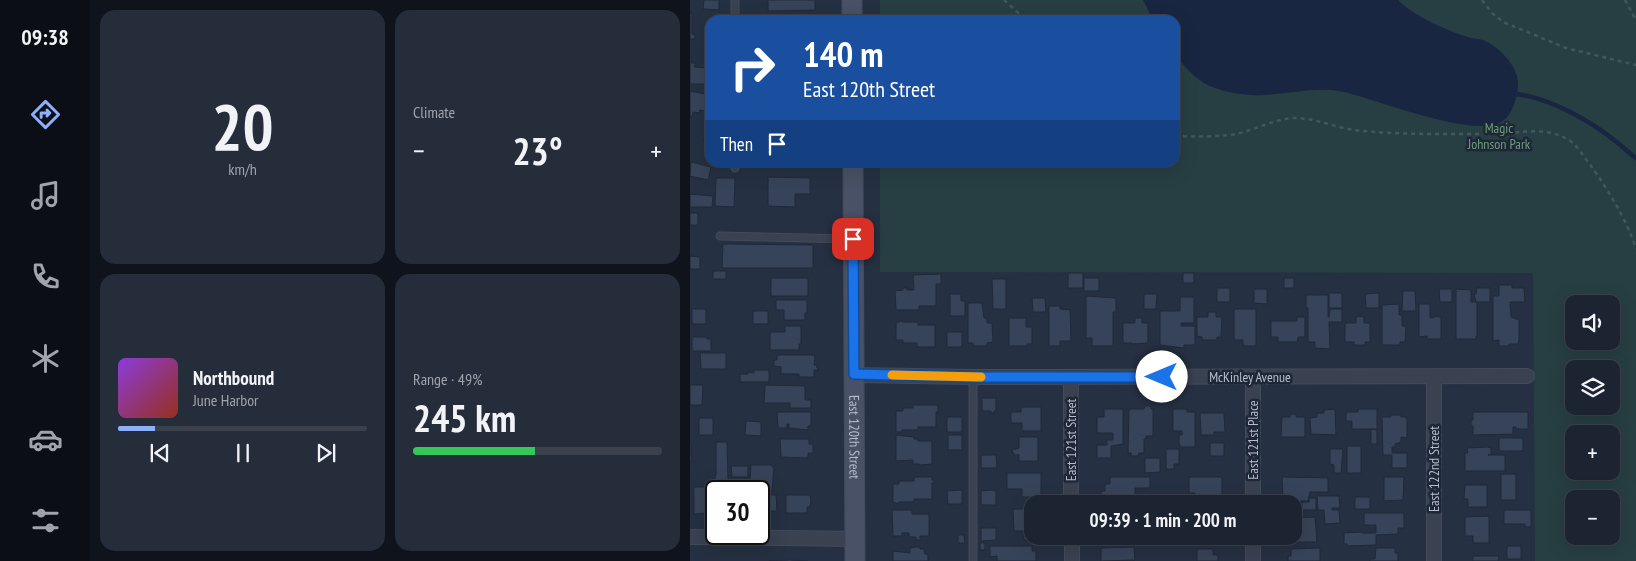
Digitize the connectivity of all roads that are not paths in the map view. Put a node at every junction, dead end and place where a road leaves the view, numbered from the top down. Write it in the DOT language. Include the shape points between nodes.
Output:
graph roads {
  1 [pos="735,0"];
  2 [pos="852,0"];
  3 [pos="735,15"];
  4 [pos="852,15"];
  5 [pos="853,167"];
  6 [pos="720,236"];
  7 [pos="853,239"];
  8 [pos="854,374"];
  9 [pos="1527,376"];
  10 [pos="973,377"];
  11 [pos="1071,377"];
  12 [pos="1253,377"];
  13 [pos="1434,377"];
  14 [pos="1072,495"];
  15 [pos="1253,495"];
  16 [pos="690,537"];
  17 [pos="855,539"];
  18 [pos="1072,545"];
  19 [pos="1253,545"];
  20 [pos="855,561"];
  21 [pos="972,561"];
  22 [pos="1072,561"];
  23 [pos="1253,561"];
  24 [pos="1434,561"];
  1 -- 3 [label="lane"];
  2 -- 4 [label="street"];
  5 -- 7 [label="street, East 120th Street"];
  6 -- 7 [label="lane"];
  7 -- 8 [label="street, East 120th Street"];
  8 -- 10 [label="street, McKinley Avenue"];
  8 -- 17 [label="street, East 120th Street"];
  9 -- 13 [label="street, McKinley Avenue"];
  10 -- 11 [label="street, McKinley Avenue"];
  10 -- 21 [label="lane"];
  11 -- 12 [label="street, McKinley Avenue"];
  11 -- 14 [label="street, East 121st Street"];
  12 -- 13 [label="street, McKinley Avenue"];
  12 -- 15 [label="street, East 121st Place"];
  13 -- 24 [label="street, East 122nd Street"];
  16 -- 17 [label="street"];
  17 -- 20 [label="street, East 120th Street"];
  18 -- 22 [label="street"];
  19 -- 23 [label="street"];
}
